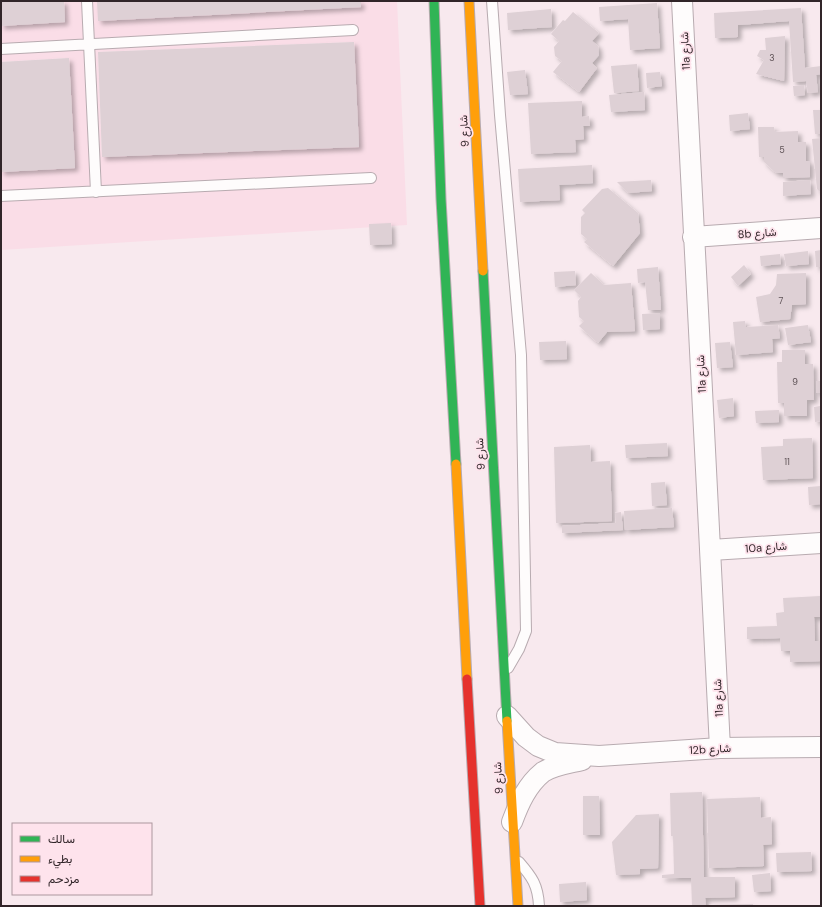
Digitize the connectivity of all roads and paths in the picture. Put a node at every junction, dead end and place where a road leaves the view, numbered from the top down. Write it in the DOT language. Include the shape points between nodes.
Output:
graph roads {
  1 [pos="87,1"];
  2 [pos="434,1"];
  3 [pos="469,1"];
  4 [pos="492,1"];
  5 [pos="682,1"];
  6 [pos="353,30"];
  7 [pos="90,44"];
  8 [pos="1,49"];
  9 [pos="371,178"];
  10 [pos="96,192"];
  11 [pos="1,196"];
  12 [pos="821,228"];
  13 [pos="693,237"];
  14 [pos="821,543"];
  15 [pos="711,550"];
  16 [pos="504,675"];
  17 [pos="507,716"];
  18 [pos="821,747"];
  19 [pos="720,748"];
  20 [pos="600,756"];
  21 [pos="512,822"];
  22 [pos="516,858"];
  23 [pos="480,906"];
  24 [pos="518,906"];
  25 [pos="539,906"];
  1 -- 7 [label="lane"];
  2 -- 23 [label="street" via="441,199"];
  3 -- 16 [label="street, شارع 9"];
  4 -- 16 [label="lane" via="521,355 526,631"];
  5 -- 13 [label="street, 11a شارع"];
  6 -- 7 [label="lane"];
  7 -- 8 [label="lane"];
  7 -- 10 [label="lane"];
  9 -- 10 [label="lane"];
  10 -- 11 [label="lane"];
  12 -- 13 [label="street, 8b شارع"];
  13 -- 15 [label="street, 11a شارع"];
  14 -- 15 [label="street, 10a شارع"];
  15 -- 19 [label="street, 11a شارع"];
  16 -- 17 [label="street, شارع 9"];
  17 -- 20 [label="street, 12b شارع" via="526,737 549,751"];
  17 -- 21 [label="street, شارع 9"];
  18 -- 19 [label="street, 12b شارع"];
  19 -- 20 [label="street, 12b شارع"];
  20 -- 21 [label="street, 12b شارع" via="564,764 544,772 520,799"];
  21 -- 22 [label="street, شارع 9"];
  22 -- 24 [label="street, شارع 9"];
  22 -- 25 [label="lane" via="529,874 538,892"];
}
